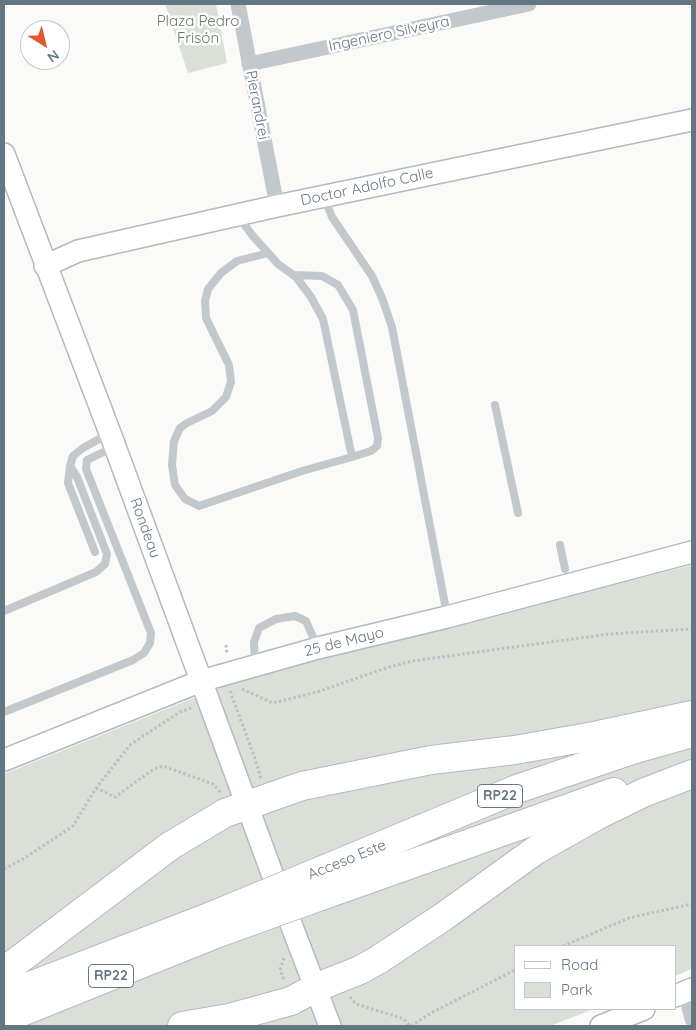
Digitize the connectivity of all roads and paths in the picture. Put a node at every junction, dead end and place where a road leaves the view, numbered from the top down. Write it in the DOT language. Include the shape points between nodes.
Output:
graph roads {
  1 [pos="238,4"];
  2 [pos="530,4"];
  3 [pos="249,64"];
  4 [pos="692,120"];
  5 [pos="4,154"];
  6 [pos="324,196"];
  7 [pos="277,206"];
  8 [pos="240,214"];
  9 [pos="268,253"];
  10 [pos="45,266"];
  11 [pos="293,275"];
  12 [pos="495,405"];
  13 [pos="112,440"];
  14 [pos="352,457"];
  15 [pos="70,466"];
  16 [pos="518,512"];
  17 [pos="560,545"];
  18 [pos="95,552"];
  19 [pos="692,552"];
  20 [pos="565,569"];
  21 [pos="4,611"];
  22 [pos="447,617"];
  23 [pos="692,629"];
  24 [pos="226,645"];
  25 [pos="318,648"];
  26 [pos="255,667"];
  27 [pos="201,681"];
  28 [pos="228,687"];
  29 [pos="196,706"];
  30 [pos="4,712"];
  31 [pos="692,715"];
  32 [pos="692,733"];
  33 [pos="4,760"];
  34 [pos="692,768"];
  35 [pos="692,774"];
  36 [pos="96,788"];
  37 [pos="246,806"];
  38 [pos="4,869"];
  39 [pos="317,885"];
  40 [pos="692,904"];
  41 [pos="216,924"];
  42 [pos="565,945"];
  43 [pos="284,955"];
  44 [pos="4,971"];
  45 [pos="514,971"];
  46 [pos="326,984"];
  47 [pos="684,992"];
  48 [pos="4,996"];
  49 [pos="291,1001"];
  50 [pos="641,1010"];
  51 [pos="692,1019"];
  52 [pos="4,1020"];
  53 [pos="182,1026"];
  54 [pos="330,1026"];
  55 [pos="411,1026"];
  56 [pos="601,1026"];
  1 -- 3 [label="street, Pierandrei"];
  2 -- 3 [label="street, Ingeniero Silveyra"];
  3 -- 7 [label="street, Pierandrei"];
  4 -- 6 [label="street, Doctor Adolfo Calle"];
  5 -- 10 [label="street, Rondeau"];
  6 -- 7 [label="street, Doctor Adolfo Calle"];
  6 -- 22 [label="lane" via="332,217 372,276 392,327"];
  7 -- 8 [label="street, Doctor Adolfo Calle"];
  8 -- 9 [label="lane" via="244,224"];
  8 -- 10 [label="street, Doctor Adolfo Calle" via="78,251"];
  9 -- 11 [label="lane"];
  9 -- 14 [label="lane" via="237,261 221,273 208,290 206,318 229,365 231,382 226,397 212,411 180,428 174,441 172,465 175,485 185,499 198,506"];
  10 -- 13 [label="street, Rondeau"];
  11 -- 14 [label="lane" via="312,297 323,319"];
  11 -- 14 [label="lane" via="322,276 338,286 353,310 378,438 377,446 371,451"];
  12 -- 16 [label="lane"];
  13 -- 15 [label="lane" via="83,448 73,456"];
  13 -- 27 [label="street, Rondeau"];
  13 -- 30 [label="lane" via="87,460 86,469 151,633 150,643 144,653 133,660"];
  15 -- 18 [label="lane" via="68,482"];
  15 -- 21 [label="lane" via="107,554 105,564 96,572"];
  17 -- 20 [label="lane"];
  19 -- 22 [label="street, 25 de Mayo"];
  22 -- 25 [label="street, 25 de Mayo"];
  23 -- 28 [label="path" via="609,634 420,659 273,703 242,689"];
  24 -- 28 [label="path"];
  25 -- 26 [label="street, 25 de Mayo"];
  25 -- 26 [label="lane" via="306,621 295,616 276,619 259,628 254,642"];
  26 -- 28 [label="street, 25 de Mayo"];
  27 -- 28 [label="street, 25 de Mayo"];
  27 -- 33 [label="street, 25 de Mayo"];
  27 -- 37 [label="street, Rondeau"];
  28 -- 37 [label="path" via="256,761"];
  29 -- 36 [label="path" via="180,712 131,744"];
  31 -- 37 [label="highway" via="594,736 431,760 302,786"];
  32 -- 39 [label="highway, Acceso Este / RP22" via="517,788"];
  34 -- 39 [label="highway, Acceso Este / RP22"];
  35 -- 46 [label="highway" via="643,793 567,832 378,960"];
  36 -- 37 [label="path" via="115,797 154,768 163,766 213,784"];
  36 -- 38 [label="path" via="73,826"];
  37 -- 44 [label="highway" via="170,846"];
  37 -- 46 [label="street, Rondeau" via="283,903"];
  39 -- 41 [label="highway, Acceso Este / RP22, bridge"];
  40 -- 42 [label="path" via="629,918"];
  41 -- 48 [label="highway, Acceso Este / RP22"];
  41 -- 52 [label="highway, Acceso Este / RP22"];
  43 -- 49 [label="path" via="280,970"];
  45 -- 55 [label="path"];
  46 -- 49 [label="highway"];
  46 -- 54 [label="street, Rondeau"];
  46 -- 55 [label="path" via="356,1004 404,1019"];
  47 -- 51 [label="street"];
  49 -- 53 [label="highway" via="229,1018"];
  50 -- 56 [label="street"];
}
